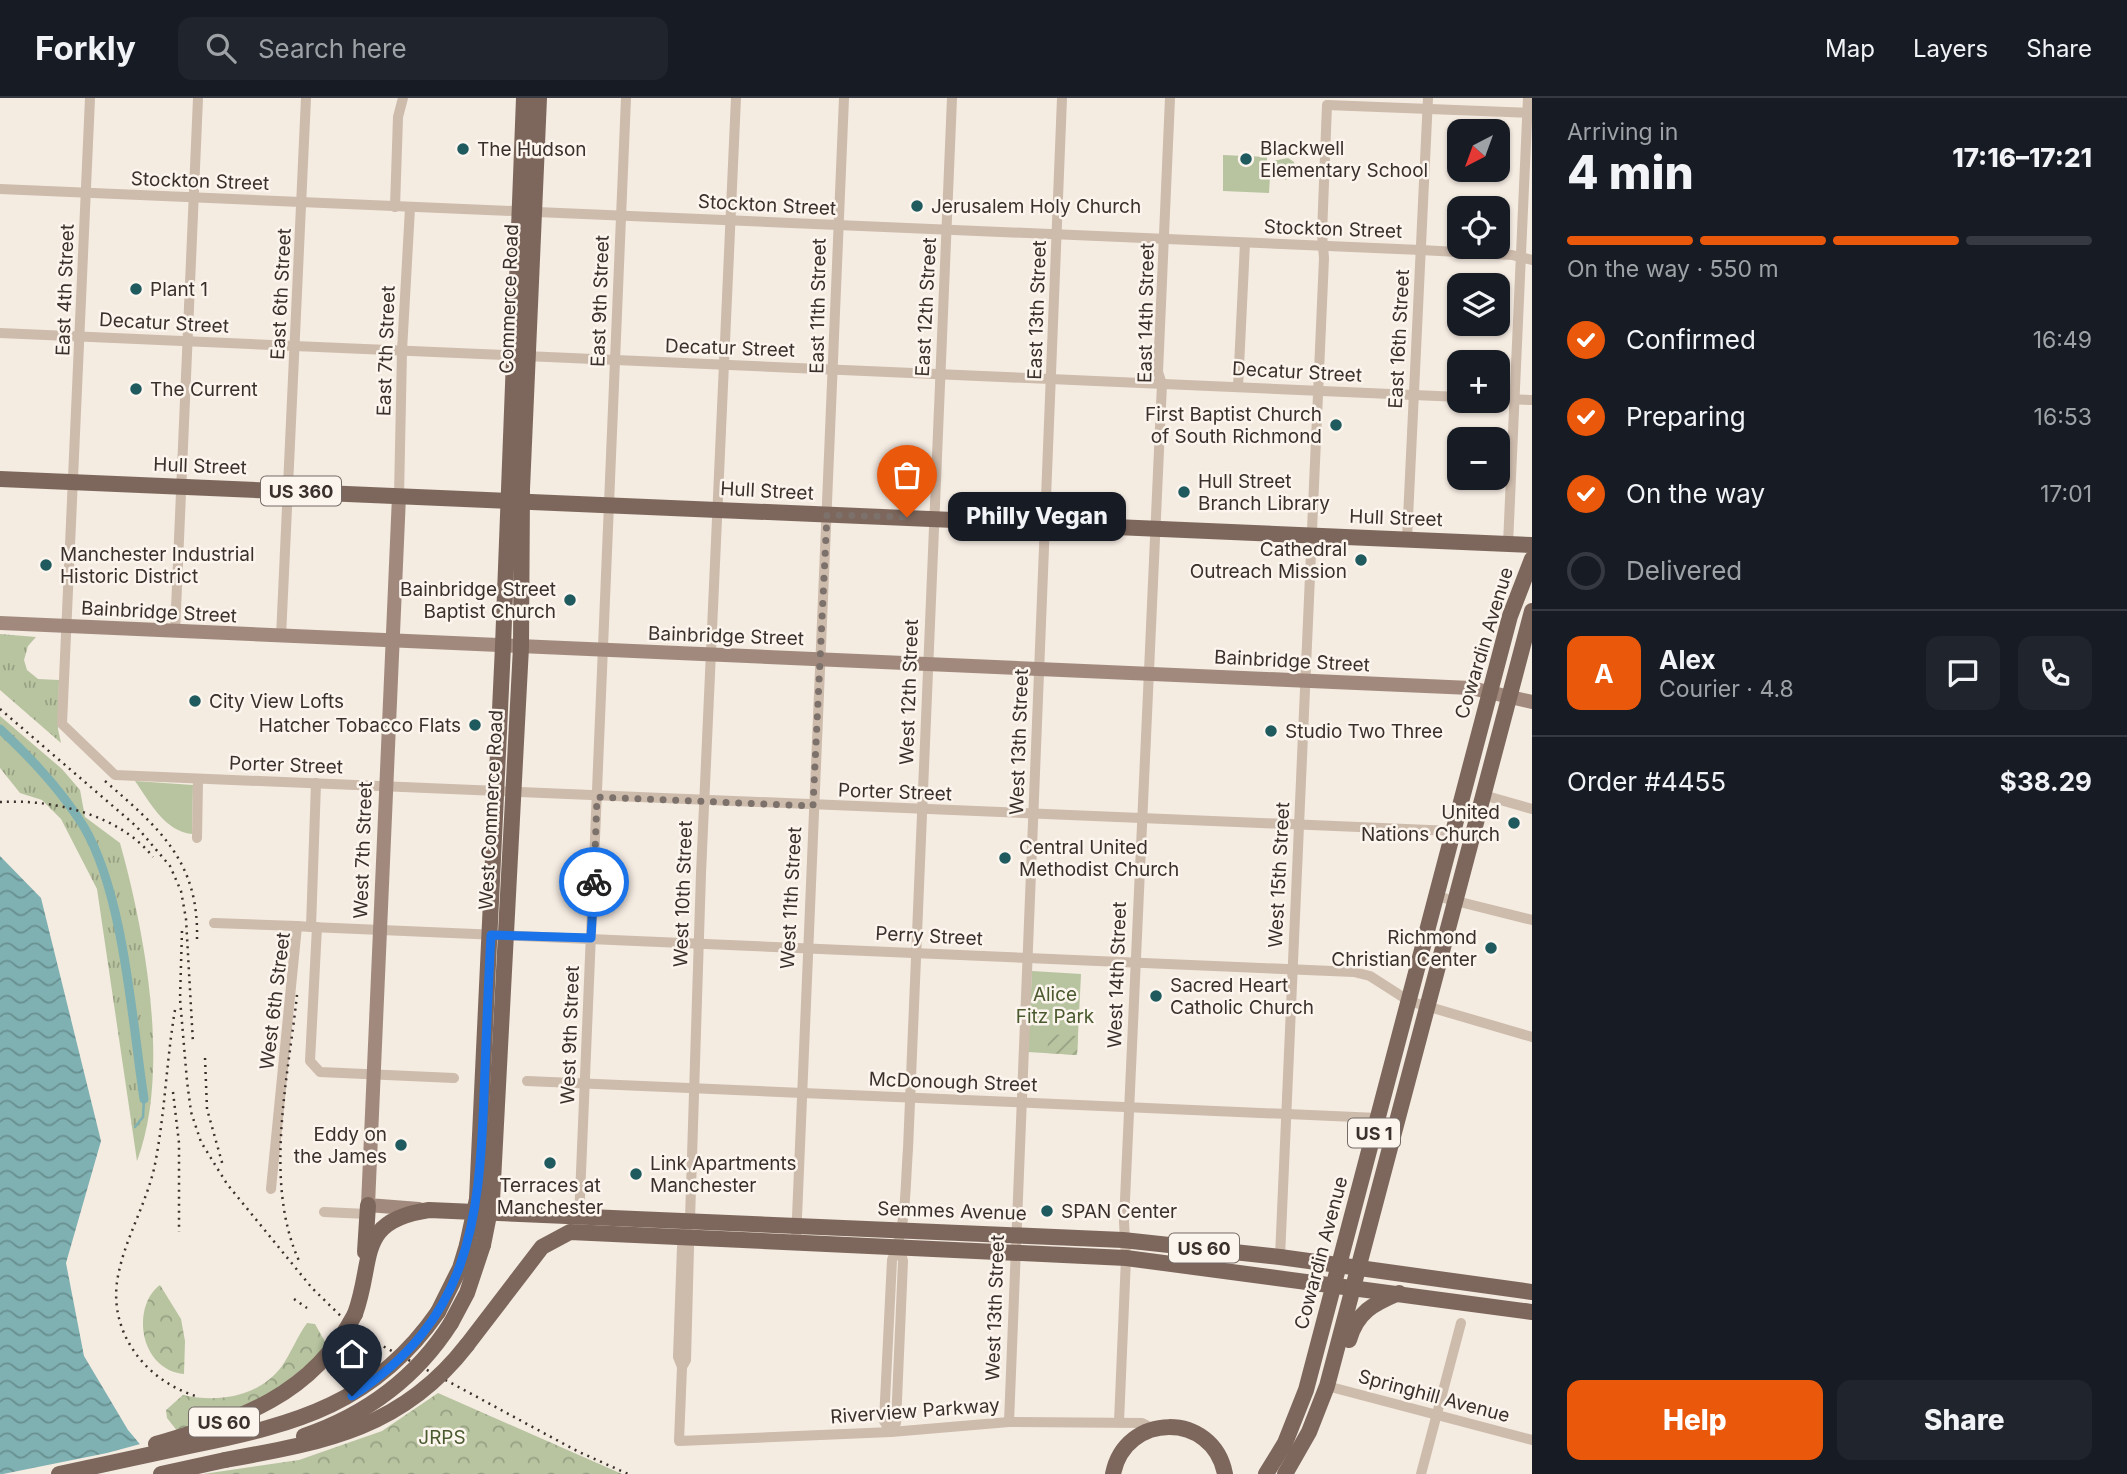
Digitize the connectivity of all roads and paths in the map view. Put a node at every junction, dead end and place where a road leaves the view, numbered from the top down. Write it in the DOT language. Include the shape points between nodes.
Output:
graph roads {
  1 [pos="90,98"];
  2 [pos="198,98"];
  3 [pos="306,98"];
  4 [pos="403,98"];
  5 [pos="524,98"];
  6 [pos="539,98"];
  7 [pos="626,98"];
  8 [pos="736,98"];
  9 [pos="844,98"];
  10 [pos="952,98"];
  11 [pos="1062,98"];
  12 [pos="1170,98"];
  13 [pos="1528,98"];
  14 [pos="1428,103"];
  15 [pos="1530,113"];
  16 [pos="0,189"];
  17 [pos="86,194"];
  18 [pos="194,200"];
  19 [pos="302,201"];
  20 [pos="396,207"];
  21 [pos="410,208"];
  22 [pos="526,213"];
  23 [pos="621,217"];
  24 [pos="730,221"];
  25 [pos="838,226"];
  26 [pos="946,231"];
  27 [pos="1058,235"];
  28 [pos="1164,239"];
  29 [pos="1245,243"];
  30 [pos="1323,246"];
  31 [pos="1421,250"];
  32 [pos="1521,257"];
  33 [pos="1532,260"];
  34 [pos="0,333"];
  35 [pos="81,336"];
  36 [pos="187,342"];
  37 [pos="296,346"];
  38 [pos="402,351"];
  39 [pos="520,357"];
  40 [pos="615,360"];
  41 [pos="724,365"];
  42 [pos="834,369"];
  43 [pos="940,374"];
  44 [pos="1051,379"];
  45 [pos="1162,384"];
  46 [pos="1238,387"];
  47 [pos="1318,390"];
  48 [pos="1413,395"];
  49 [pos="1447,396"];
  50 [pos="1510,400"];
  51 [pos="1515,400"];
  52 [pos="1532,400"];
  53 [pos="0,480"];
  54 [pos="74,482"];
  55 [pos="182,487"];
  56 [pos="289,491"];
  57 [pos="399,496"];
  58 [pos="514,502"];
  59 [pos="609,505"];
  60 [pos="716,510"];
  61 [pos="827,515"];
  62 [pos="934,518"];
  63 [pos="1045,524"];
  64 [pos="1154,529"];
  65 [pos="1311,536"];
  66 [pos="1407,540"];
  67 [pos="1508,544"];
  68 [pos="1532,545"];
  69 [pos="1532,559"];
  70 [pos="1532,611"];
  71 [pos="0,623"];
  72 [pos="66,627"];
  73 [pos="175,632"];
  74 [pos="281,637"];
  75 [pos="391,640"];
  76 [pos="503,646"];
  77 [pos="521,647"];
  78 [pos="604,650"];
  79 [pos="711,655"];
  80 [pos="820,660"];
  81 [pos="928,664"];
  82 [pos="1039,669"];
  83 [pos="1148,674"];
  84 [pos="1304,680"];
  85 [pos="1490,691"];
  86 [pos="1509,696"];
  87 [pos="1532,702"];
  88 [pos="62,724"];
  89 [pos="198,779"];
  90 [pos="316,783"];
  91 [pos="385,785"];
  92 [pos="504,790"];
  93 [pos="1483,795"];
  94 [pos="597,797"];
  95 [pos="704,802"];
  96 [pos="813,806"];
  97 [pos="1532,809"];
  98 [pos="922,811"];
  99 [pos="1033,814"];
  100 [pos="1141,818"];
  101 [pos="1298,824"];
  102 [pos="1453,831"];
  103 [pos="197,838"];
  104 [pos="1436,896"];
  105 [pos="1455,901"];
  106 [pos="1532,920"];
  107 [pos="214,923"];
  108 [pos="298,926"];
  109 [pos="314,927"];
  110 [pos="379,931"];
  111 [pos="498,936"];
  112 [pos="591,938"];
  113 [pos="698,943"];
  114 [pos="806,948"];
  115 [pos="915,953"];
  116 [pos="1027,958"];
  117 [pos="1135,963"];
  118 [pos="1292,969"];
  119 [pos="1409,1001"];
  120 [pos="1427,1007"];
  121 [pos="1532,1037"];
  122 [pos="376,1074"];
  123 [pos="454,1078"];
  124 [pos="527,1081"];
  125 [pos="585,1084"];
  126 [pos="694,1090"];
  127 [pos="801,1093"];
  128 [pos="909,1098"];
  129 [pos="1020,1102"];
  130 [pos="1129,1107"];
  131 [pos="1286,1114"];
  132 [pos="1378,1118"];
  133 [pos="271,1189"];
  134 [pos="368,1210"];
  135 [pos="429,1210"];
  136 [pos="324,1212"];
  137 [pos="534,1215"];
  138 [pos="579,1224"];
  139 [pos="688,1228"];
  140 [pos="796,1234"];
  141 [pos="900,1237"];
  142 [pos="1123,1240"];
  143 [pos="1014,1242"];
  144 [pos="475,1245"];
  145 [pos="1280,1257"];
  146 [pos="1126,1258"];
  147 [pos="1339,1265"];
  148 [pos="1359,1268"];
  149 [pos="364,1272"];
  150 [pos="514,1283"];
  151 [pos="1334,1284"];
  152 [pos="1353,1287"];
  153 [pos="1532,1292"];
  154 [pos="1399,1293"];
  155 [pos="1532,1311"];
  156 [pos="1461,1323"];
  157 [pos="1327,1386"];
  158 [pos="1437,1415"];
  159 [pos="1009,1422"];
  160 [pos="1119,1422"];
  161 [pos="1152,1428"];
  162 [pos="891,1432"];
  163 [pos="1532,1440"];
  164 [pos="679,1441"];
  165 [pos="225,1460"];
  166 [pos="58,1474"];
  167 [pos="162,1474"];
  168 [pos="1113,1474"];
  169 [pos="1225,1474"];
  170 [pos="1266,1474"];
  171 [pos="1285,1474"];
  172 [pos="1421,1474"];
  1 -- 17 [label="street, East 4th Street"];
  2 -- 18 [label="street"];
  3 -- 19 [label="street, East 6th Street"];
  4 -- 20 [label="street" via="398,117"];
  5 -- 22 [label="main road, Commerce Road"];
  6 -- 22 [label="main road, Commerce Road"];
  7 -- 23 [label="street, East 9th Street"];
  8 -- 24 [label="street, West 10th Street"];
  9 -- 25 [label="street, East 11th Street"];
  10 -- 26 [label="street, East 12th Street"];
  11 -- 27 [label="street, East 13th Street"];
  12 -- 28 [label="street, East 14th Street"];
  13 -- 15 [label="street"];
  14 -- 15 [label="street"];
  14 -- 30 [label="street, West 15th Street" via="1327,105"];
  14 -- 31 [label="street, East 16th Street"];
  15 -- 32 [label="street"];
  16 -- 17 [label="street, Stockton Street"];
  17 -- 18 [label="street, Stockton Street"];
  17 -- 35 [label="street, East 4th Street"];
  18 -- 19 [label="street, Stockton Street"];
  18 -- 36 [label="street"];
  19 -- 20 [label="street, Stockton Street"];
  19 -- 37 [label="street, East 6th Street"];
  20 -- 21 [label="street, Stockton Street"];
  21 -- 22 [label="street, Stockton Street"];
  21 -- 38 [label="street, East 7th Street"];
  22 -- 23 [label="street, Stockton Street"];
  22 -- 39 [label="main road, Commerce Road"];
  23 -- 24 [label="street, Stockton Street"];
  23 -- 40 [label="street, East 9th Street"];
  24 -- 25 [label="street, Stockton Street"];
  24 -- 41 [label="street, West 10th Street"];
  25 -- 26 [label="street, Stockton Street"];
  25 -- 42 [label="street, East 11th Street"];
  26 -- 27 [label="street, Stockton Street"];
  26 -- 43 [label="street, East 12th Street"];
  27 -- 28 [label="street, Stockton Street"];
  27 -- 44 [label="street, East 13th Street"];
  28 -- 29 [label="street, Stockton Street"];
  28 -- 45 [label="street, East 14th Street" via="1158,372"];
  29 -- 30 [label="street, Stockton Street"];
  29 -- 46 [label="street"];
  30 -- 31 [label="street, Stockton Street"];
  30 -- 47 [label="street, West 15th Street"];
  31 -- 32 [label="street, Stockton Street"];
  31 -- 48 [label="street, East 16th Street"];
  32 -- 33 [label="street, Stockton Street"];
  32 -- 51 [label="street"];
  34 -- 35 [label="street, Decatur Street"];
  35 -- 36 [label="street, Decatur Street"];
  35 -- 54 [label="street, East 4th Street"];
  36 -- 37 [label="street, Decatur Street"];
  36 -- 55 [label="street"];
  37 -- 38 [label="street, Decatur Street"];
  37 -- 56 [label="street, East 6th Street"];
  38 -- 39 [label="street, Decatur Street"];
  38 -- 57 [label="street, East 7th Street"];
  39 -- 40 [label="street, Decatur Street"];
  39 -- 58 [label="main road, Commerce Road"];
  40 -- 41 [label="street, Decatur Street"];
  40 -- 59 [label="street, East 9th Street"];
  41 -- 42 [label="street, Decatur Street"];
  41 -- 60 [label="street, West 10th Street"];
  42 -- 43 [label="street, Decatur Street"];
  42 -- 61 [label="street, East 11th Street"];
  43 -- 44 [label="street, Decatur Street"];
  43 -- 62 [label="street, East 12th Street"];
  44 -- 45 [label="street, Decatur Street"];
  44 -- 63 [label="street, East 13th Street"];
  45 -- 46 [label="street, Decatur Street"];
  45 -- 64 [label="street, East 14th Street"];
  46 -- 47 [label="street, Decatur Street"];
  47 -- 48 [label="street, Decatur Street"];
  47 -- 65 [label="street, West 15th Street"];
  48 -- 49 [label="street, Decatur Street"];
  48 -- 66 [label="street, East 16th Street"];
  50 -- 51 [label="street"];
  51 -- 52 [label="street"];
  51 -- 67 [label="street"];
  53 -- 54 [label="main road, Hull Street / US 360"];
  54 -- 55 [label="main road, Hull Street / US 360"];
  54 -- 72 [label="street, East 4th Street"];
  55 -- 56 [label="main road, Hull Street / US 360"];
  55 -- 73 [label="street"];
  56 -- 57 [label="main road, Hull Street / US 360"];
  56 -- 74 [label="street"];
  57 -- 58 [label="main road, Hull Street / US 360"];
  57 -- 75 [label="street, West 7th Street"];
  58 -- 59 [label="main road, Hull Street / US 360"];
  58 -- 76 [label="main road, West Commerce Road"];
  58 -- 77 [label="main road, West Commerce Road"];
  59 -- 60 [label="main road, Hull Street / US 360"];
  59 -- 78 [label="street, West 9th Street"];
  60 -- 61 [label="main road, Hull Street / US 360"];
  60 -- 79 [label="street, West 10th Street"];
  61 -- 62 [label="main road, Hull Street / US 360"];
  61 -- 80 [label="street, West 11th Street"];
  62 -- 63 [label="main road, Hull Street / US 360"];
  62 -- 81 [label="street, West 12th Street"];
  63 -- 64 [label="main road, Hull Street / US 360"];
  63 -- 82 [label="street, West 13th Street"];
  64 -- 65 [label="main road, Hull Street / US 360"];
  64 -- 83 [label="street, West 14th Street"];
  65 -- 66 [label="main road, Hull Street / US 360"];
  65 -- 84 [label="street, West 15th Street"];
  66 -- 67 [label="main road, Hull Street / US 360"];
  67 -- 68 [label="main road, Hull Street / US 360"];
  69 -- 85 [label="main road, Cowardin Avenue / US 1"];
  70 -- 86 [label="main road, Cowardin Avenue / US 1"];
  71 -- 72 [label="street, Bainbridge Street"];
  72 -- 73 [label="street, Bainbridge Street"];
  72 -- 88 [label="street, East 4th Street"];
  73 -- 74 [label="street, Bainbridge Street"];
  74 -- 75 [label="street, Bainbridge Street"];
  75 -- 76 [label="street, Bainbridge Street"];
  75 -- 91 [label="street, West 7th Street"];
  76 -- 77 [label="street, Bainbridge Street"];
  76 -- 92 [label="main road, West Commerce Road"];
  77 -- 78 [label="street, Bainbridge Street"];
  77 -- 92 [label="main road, West Commerce Road"];
  78 -- 79 [label="street, Bainbridge Street"];
  78 -- 94 [label="street, West 9th Street"];
  79 -- 80 [label="street, Bainbridge Street"];
  79 -- 95 [label="street, West 10th Street"];
  80 -- 81 [label="street, Bainbridge Street"];
  80 -- 96 [label="street, West 11th Street"];
  81 -- 82 [label="street, Bainbridge Street"];
  81 -- 98 [label="street, West 12th Street"];
  82 -- 83 [label="street, Bainbridge Street"];
  82 -- 99 [label="street, West 13th Street"];
  83 -- 84 [label="street, Bainbridge Street"];
  83 -- 100 [label="street, West 14th Street"];
  84 -- 85 [label="street, Bainbridge Street"];
  84 -- 101 [label="street, West 15th Street"];
  85 -- 86 [label="street, Bainbridge Street"];
  85 -- 102 [label="main road, Cowardin Avenue / US 1"];
  86 -- 87 [label="street, Bainbridge Street"];
  86 -- 93 [label="main road, Cowardin Avenue / US 1"];
  88 -- 89 [label="street, Porter Street" via="115,775"];
  89 -- 90 [label="street, Porter Street"];
  89 -- 103 [label="street"];
  90 -- 91 [label="street, Porter Street"];
  90 -- 109 [label="street, West 6th Street"];
  91 -- 92 [label="street, Porter Street"];
  91 -- 110 [label="street, West 7th Street"];
  92 -- 94 [label="street, Porter Street"];
  92 -- 111 [label="main road, West Commerce Road"];
  93 -- 97 [label="street"];
  93 -- 105 [label="main road, Cowardin Avenue / US 1"];
  94 -- 95 [label="street, Porter Street"];
  94 -- 112 [label="street, West 9th Street"];
  95 -- 96 [label="street, Porter Street"];
  95 -- 113 [label="street, West 10th Street"];
  96 -- 98 [label="street, Porter Street"];
  96 -- 114 [label="street, West 11th Street"];
  98 -- 99 [label="street, Porter Street"];
  98 -- 115 [label="street, West 12th Street"];
  99 -- 100 [label="street, Porter Street"];
  99 -- 116 [label="street, West 13th Street"];
  100 -- 101 [label="street, Porter Street"];
  100 -- 117 [label="street, West 14th Street"];
  101 -- 102 [label="street, Porter Street"];
  101 -- 118 [label="street, West 15th Street"];
  102 -- 104 [label="main road, Cowardin Avenue / US 1"];
  104 -- 105 [label="street"];
  104 -- 119 [label="main road, Cowardin Avenue / US 1"];
  105 -- 106 [label="street"];
  105 -- 120 [label="main road, Cowardin Avenue / US 1"];
  107 -- 108 [label="street"];
  108 -- 109 [label="street, West 6th Street"];
  108 -- 133 [label="street, West 6th Street"];
  109 -- 110 [label="street, Perry Street"];
  109 -- 122 [label="street" via="312,1064 320,1072"];
  110 -- 111 [label="street, Perry Street"];
  110 -- 122 [label="street, West 7th Street"];
  111 -- 112 [label="street, Perry Street"];
  111 -- 144 [label="main road, West Commerce Road, bridge" via="484,1199"];
  112 -- 113 [label="street, Perry Street"];
  112 -- 125 [label="street, West 9th Street"];
  113 -- 114 [label="street, Perry Street"];
  113 -- 126 [label="street, West 10th Street"];
  114 -- 115 [label="street, Perry Street"];
  114 -- 127 [label="street, West 11th Street"];
  115 -- 116 [label="street, Perry Street"];
  115 -- 128 [label="street, West 12th Street"];
  116 -- 117 [label="street, Perry Street"];
  116 -- 129 [label="street, West 13th Street"];
  117 -- 118 [label="street, Perry Street"];
  117 -- 130 [label="street, West 14th Street"];
  118 -- 119 [label="street, Perry Street" via="1364,974"];
  118 -- 131 [label="street, West 15th Street"];
  119 -- 120 [label="street, Perry Street"];
  119 -- 132 [label="main road, Cowardin Avenue / US 1"];
  120 -- 121 [label="street, Perry Street"];
  120 -- 148 [label="main road, Cowardin Avenue / US 1"];
  122 -- 123 [label="street"];
  122 -- 134 [label="street, West 7th Street"];
  124 -- 125 [label="street, McDonough Street"];
  125 -- 126 [label="street, McDonough Street"];
  125 -- 138 [label="street, West 9th Street"];
  126 -- 127 [label="street, McDonough Street"];
  126 -- 139 [label="street, West 10th Street"];
  127 -- 128 [label="street, McDonough Street"];
  127 -- 140 [label="street, West 11th Street"];
  128 -- 129 [label="street, McDonough Street"];
  128 -- 141 [label="street, West 12th Street"];
  129 -- 130 [label="street, McDonough Street"];
  129 -- 143 [label="street, West 13th Street"];
  130 -- 131 [label="street, McDonough Street"];
  130 -- 142 [label="street, West 14th Street"];
  131 -- 132 [label="street, McDonough Street"];
  131 -- 145 [label="street, West 15th Street"];
  132 -- 147 [label="main road, Cowardin Avenue / US 1"];
  134 -- 135 [label="street, Semmes Avenue"];
  134 -- 136 [label="street"];
  134 -- 149 [label="main road"];
  135 -- 137 [label="main road, Semmes Avenue / US 60"];
  135 -- 149 [label="main road, US 60" via="399,1216 383,1225"];
  137 -- 138 [label="main road, Semmes Avenue / US 60"];
  137 -- 150 [label="main road" via="541,1219 542,1234"];
  138 -- 139 [label="main road, Semmes Avenue / US 60"];
  138 -- 150 [label="main road, US 60" via="548,1242"];
  139 -- 140 [label="main road, Semmes Avenue / US 60"];
  139 -- 164 [label="street, West 10th Street" via="682,1247"];
  140 -- 141 [label="main road, Semmes Avenue / US 60"];
  141 -- 143 [label="main road, Semmes Avenue / US 60"];
  141 -- 162 [label="street, West 12th Street" via="892,1260 884,1422"];
  142 -- 143 [label="main road, Semmes Avenue / US 60"];
  142 -- 145 [label="main road, Semmes Avenue / US 60"];
  142 -- 146 [label="street, West 14th Street"];
  143 -- 146 [label="main road, Semmes Avenue / US 60"];
  143 -- 159 [label="street, West 13th Street"];
  144 -- 165 [label="main road, West Commerce Road, bridge" via="467,1293 451,1323 406,1377 360,1411 320,1430"];
  144 -- 166 [label="main road, West Commerce Road, bridge" via="438,1312 412,1347 352,1396 315,1414 245,1435"];
  145 -- 147 [label="main road, Semmes Avenue / US 60"];
  146 -- 151 [label="main road, Semmes Avenue / US 60"];
  146 -- 160 [label="street, West 14th Street"];
  147 -- 148 [label="main road, Semmes Avenue / US 60"];
  147 -- 151 [label="main road, Cowardin Avenue / US 1"];
  148 -- 152 [label="main road, Cowardin Avenue / US 1"];
  148 -- 153 [label="main road, Semmes Avenue / US 60"];
  149 -- 166 [label="main road, US 60, bridge" via="355,1314 328,1357 271,1401 221,1424"];
  150 -- 165 [label="main road, US 60, bridge" via="432,1384 381,1420 308,1445"];
  151 -- 152 [label="main road, Semmes Avenue / US 60"];
  151 -- 170 [label="main road, Cowardin Avenue / US 1" via="1306,1390 1285,1443"];
  152 -- 154 [label="main road, Semmes Avenue / US 60"];
  152 -- 157 [label="main road, Cowardin Avenue / US 1"];
  154 -- 155 [label="main road, Semmes Avenue / US 60"];
  154 -- 157 [label="main road" via="1370,1306 1357,1320 1343,1363"];
  156 -- 158 [label="street"];
  157 -- 158 [label="street, Springhill Avenue"];
  157 -- 171 [label="main road, Cowardin Avenue / US 1"];
  158 -- 163 [label="street, Springhill Avenue"];
  158 -- 172 [label="street"];
  159 -- 160 [label="street, Riverview Parkway"];
  159 -- 162 [label="street, Riverview Parkway"];
  160 -- 161 [label="street, Riverview Parkway"];
  161 -- 168 [label="main road" via="1127,1444"];
  161 -- 169 [label="main road" via="1176,1426 1199,1434 1218,1453"];
  162 -- 164 [label="street, Riverview Parkway"];
  165 -- 167 [label="main road, US 60"];
}
